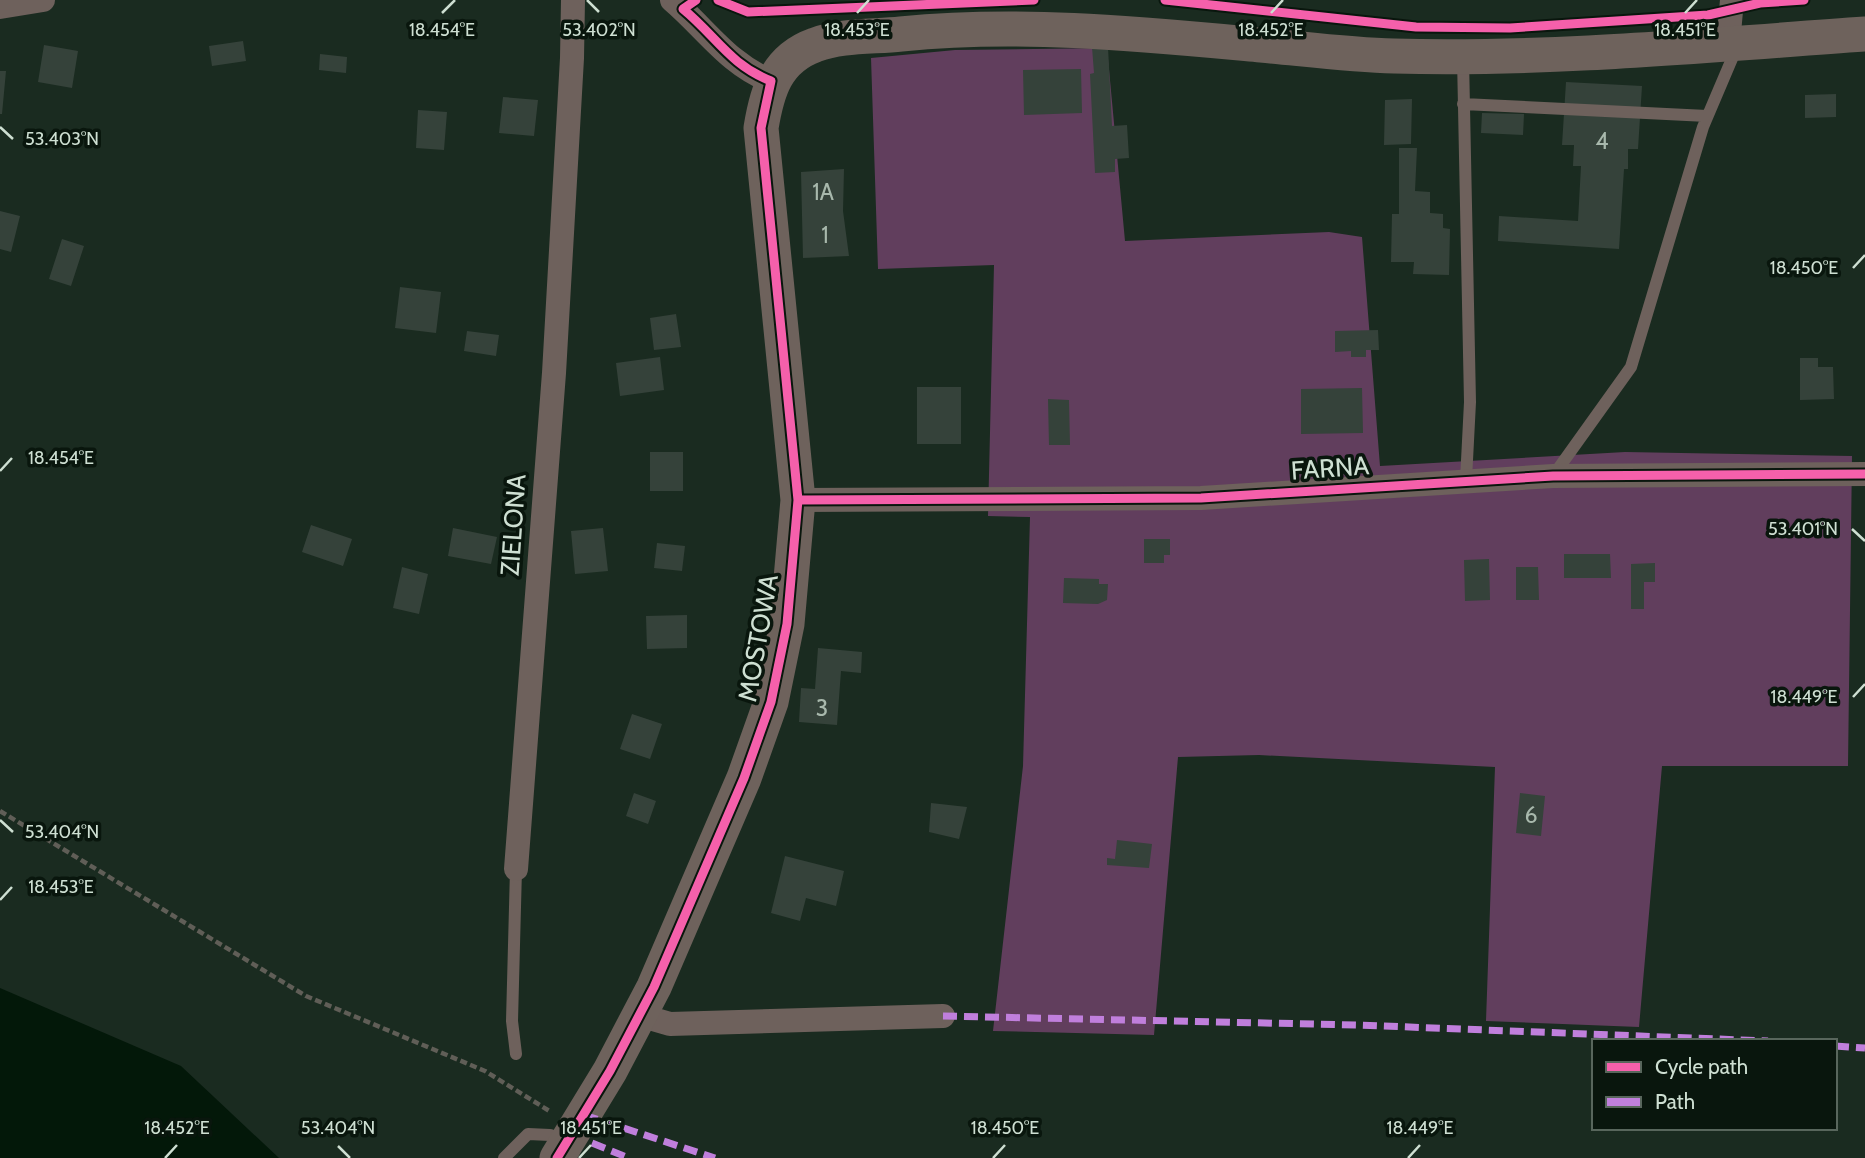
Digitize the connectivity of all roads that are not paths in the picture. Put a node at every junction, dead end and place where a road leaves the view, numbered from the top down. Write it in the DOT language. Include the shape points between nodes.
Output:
graph roads {
  1 [pos="43,0"];
  2 [pos="573,0"];
  3 [pos="672,0"];
  4 [pos="1732,0"];
  5 [pos="0,8"];
  6 [pos="1865,34"];
  7 [pos="1734,44"];
  8 [pos="1463,57"];
  9 [pos="771,81"];
  10 [pos="1463,104"];
  11 [pos="1707,116"];
  12 [pos="1865,474"];
  13 [pos="1553,475"];
  14 [pos="1466,481"];
  15 [pos="798,500"];
  16 [pos="516,869"];
  17 [pos="639,1015"];
  18 [pos="943,1016"];
  19 [pos="516,1054"];
  20 [pos="566,1143"];
  21 [pos="503,1158"];
  1 -- 5 [label="street"];
  2 -- 16 [label="street, ZIELONA" via="553,387"];
  3 -- 9 [label="street" via="735,62"];
  4 -- 7 [label="street"];
  6 -- 7 [label="street"];
  7 -- 8 [label="street"];
  7 -- 11 [label="lane"];
  8 -- 9 [label="street" via="1391,57 1121,32 946,30 814,45"];
  8 -- 10 [label="lane"];
  9 -- 15 [label="street, MOSTOWA" via="761,128"];
  10 -- 11 [label="lane"];
  10 -- 14 [label="lane" via="1470,402"];
  11 -- 13 [label="lane" via="1631,367"];
  12 -- 13 [label="street, FARNA"];
  13 -- 14 [label="street, FARNA"];
  14 -- 15 [label="street, FARNA" via="1201,498"];
  15 -- 17 [label="street, MOSTOWA" via="787,624 771,702 744,778"];
  16 -- 19 [label="lane, ZIELONA" via="512,1021"];
  17 -- 18 [label="street" via="670,1024"];
  17 -- 20 [label="street, MOSTOWA"];
  20 -- 21 [label="lane" via="550,1135 528,1135"];
}
